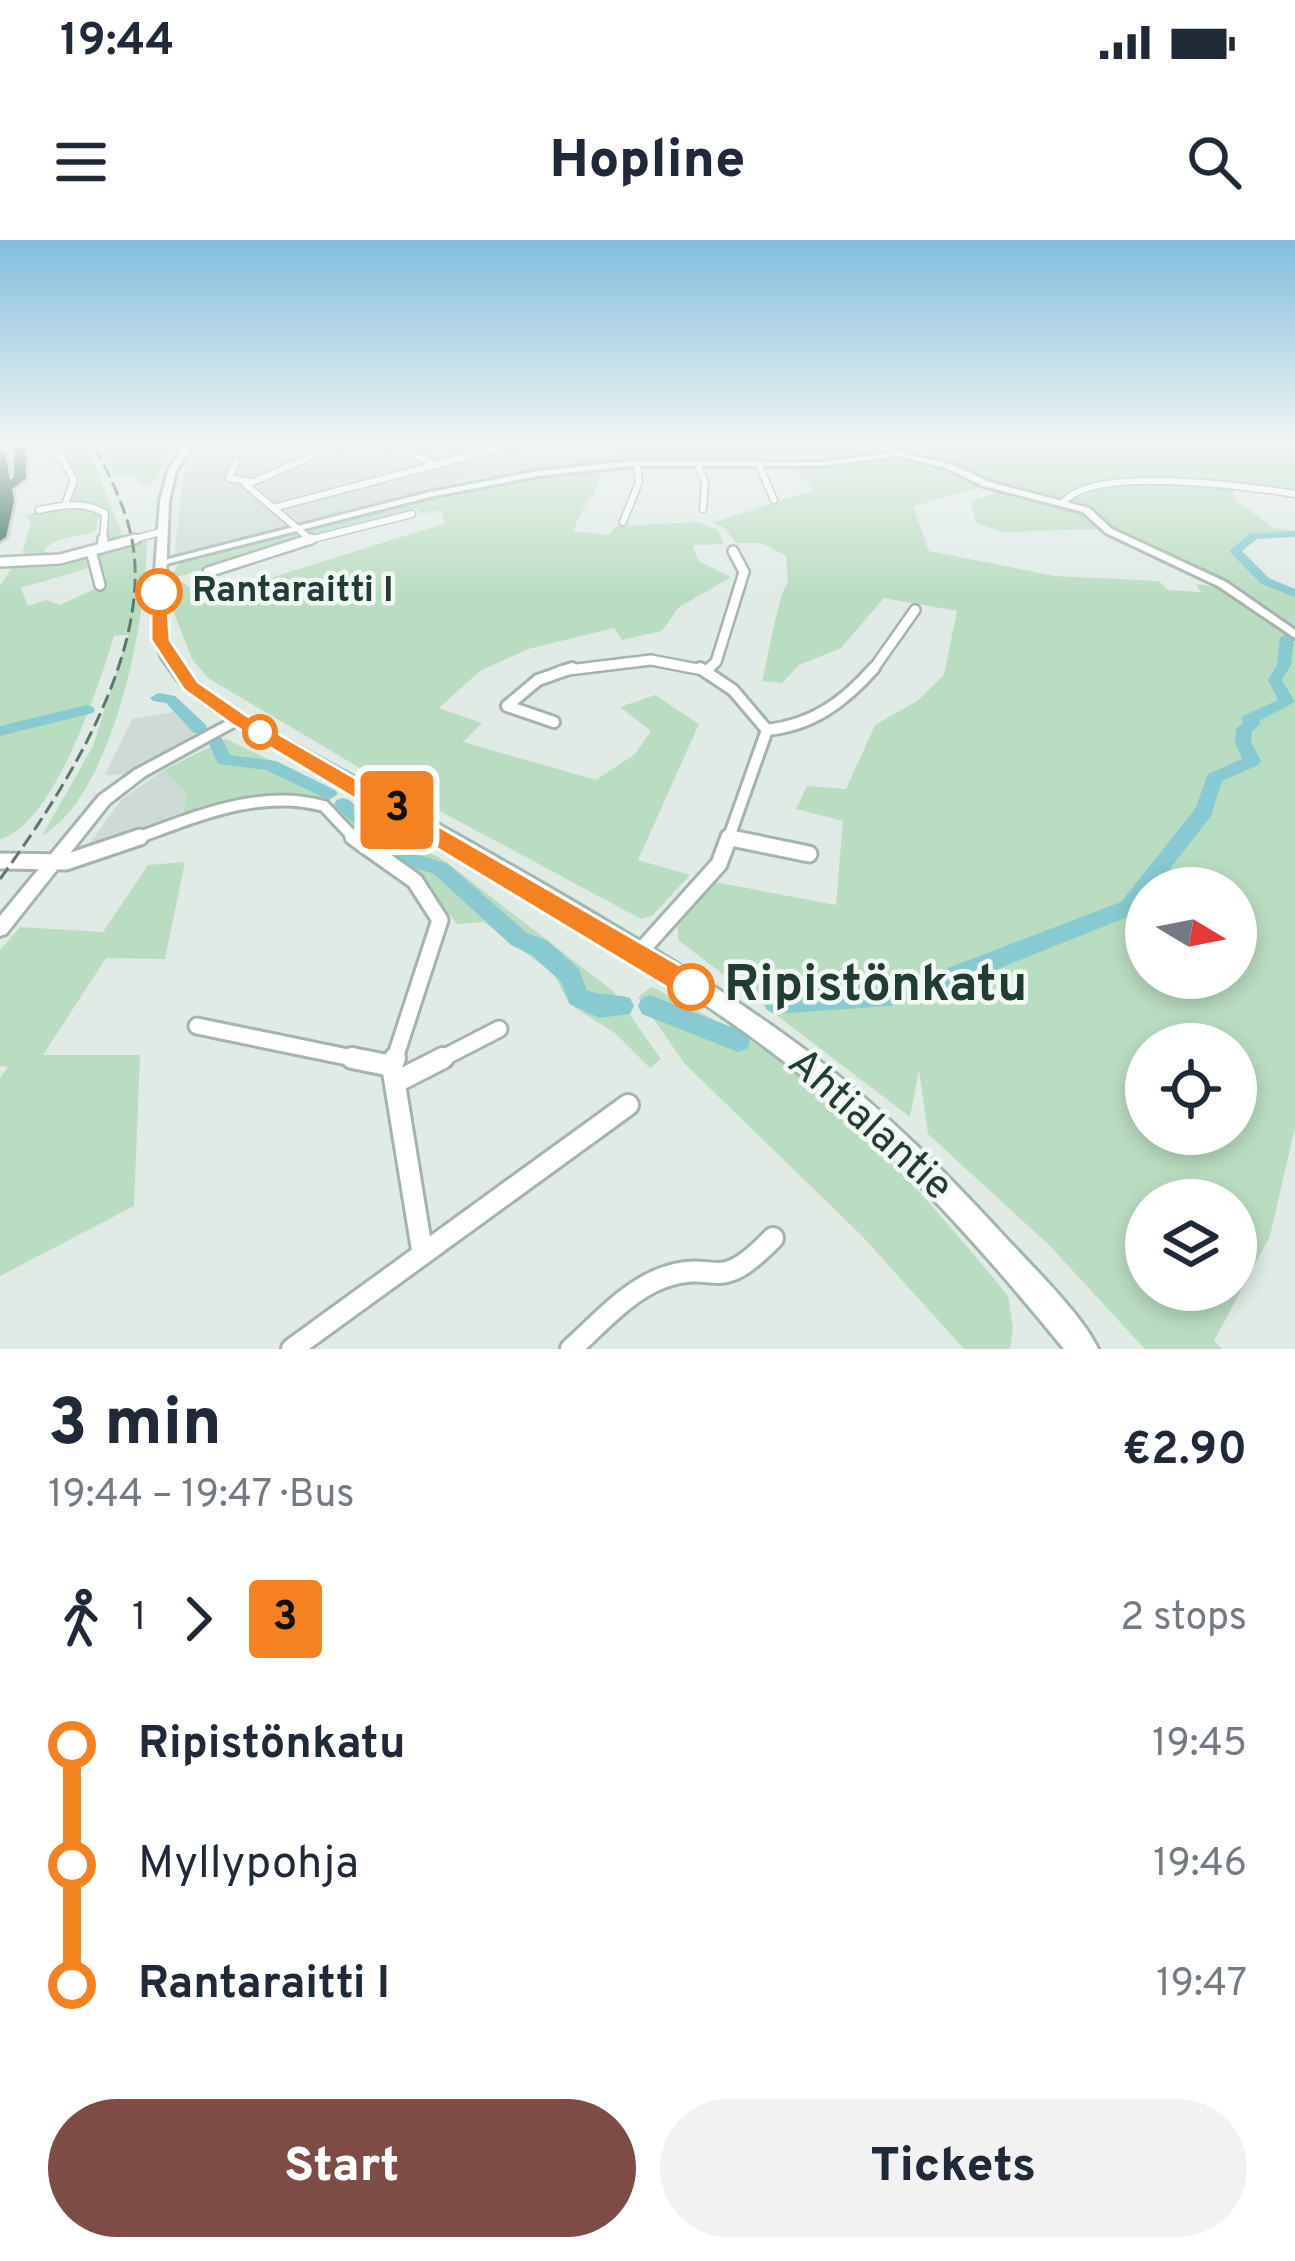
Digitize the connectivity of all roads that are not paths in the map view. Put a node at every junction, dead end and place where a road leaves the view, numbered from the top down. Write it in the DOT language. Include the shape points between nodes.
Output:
graph roads {
  1 [pos="7,494"];
  2 [pos="69,494"];
  3 [pos="166,494"];
  4 [pos="254,494"];
  5 [pos="322,494"];
  6 [pos="437,494"];
  7 [pos="634,494"];
  8 [pos="704,494"];
  9 [pos="771,494"];
  10 [pos="1032,494"];
  11 [pos="1074,494"];
  12 [pos="774,500"];
  13 [pos="1063,503"];
  14 [pos="65,505"];
  15 [pos="272,508"];
  16 [pos="703,509"];
  17 [pos="39,510"];
  18 [pos="412,514"];
  19 [pos="623,522"];
  20 [pos="294,529"];
  21 [pos="160,532"];
  22 [pos="0,537"];
  23 [pos="310,539"];
  24 [pos="96,549"];
  25 [pos="733,551"];
  26 [pos="0,562"];
  27 [pos="162,562"];
  28 [pos="208,572"];
  29 [pos="100,585"];
  30 [pos="915,610"];
  31 [pos="1295,634"];
  32 [pos="707,670"];
  33 [pos="238,719"];
  34 [pos="554,722"];
  35 [pos="767,730"];
  36 [pos="731,838"];
  37 [pos="809,854"];
  38 [pos="0,861"];
  39 [pos="54,862"];
  40 [pos="0,929"];
  41 [pos="639,953"];
  42 [pos="197,1026"];
  43 [pos="500,1029"];
  44 [pos="394,1074"];
  45 [pos="628,1105"];
  46 [pos="773,1238"];
  47 [pos="422,1250"];
  48 [pos="1063,1324"];
  49 [pos="292,1349"];
  50 [pos="571,1349"];
  51 [pos="1051,1349"];
  52 [pos="1083,1349"];
  1 -- 22 [label="highway"];
  2 -- 14 [label="street"];
  3 -- 21 [label="main road, Ahtialantie"];
  4 -- 15 [label="street"];
  5 -- 15 [label="street"];
  6 -- 20 [label="street"];
  7 -- 19 [label="street"];
  8 -- 16 [label="street"];
  9 -- 12 [label="street"];
  10 -- 13 [label="street"];
  11 -- 13 [label="street"];
  13 -- 31 [label="street" via="1222,584"];
  14 -- 17 [label="street"];
  14 -- 24 [label="street" via="105,513"];
  15 -- 20 [label="street"];
  18 -- 23 [label="street"];
  20 -- 23 [label="street"];
  20 -- 27 [label="street"];
  21 -- 24 [label="street"];
  21 -- 27 [label="main road, Ahtialantie"];
  23 -- 28 [label="street"];
  24 -- 26 [label="street"];
  24 -- 29 [label="street"];
  25 -- 32 [label="street" via="744,572"];
  27 -- 33 [label="main road, Ahtialantie" via="160,640 191,686"];
  30 -- 35 [label="street" via="881,664 811,723"];
  32 -- 34 [label="street" via="656,661 571,667 541,678 507,706"];
  32 -- 35 [label="street"];
  33 -- 39 [label="street" via="124,783"];
  33 -- 41 [label="main road, Ahtialantie"];
  35 -- 36 [label="street"];
  36 -- 37 [label="street"];
  36 -- 41 [label="street" via="719,864"];
  38 -- 39 [label="street"];
  39 -- 40 [label="street"];
  39 -- 44 [label="street" via="232,806 324,806 357,841 415,881 440,920"];
  41 -- 48 [label="main road, Ahtialantie" via="769,1036 838,1093 944,1192"];
  42 -- 44 [label="street"];
  43 -- 44 [label="street"];
  44 -- 47 [label="street"];
  45 -- 47 [label="street"];
  46 -- 50 [label="street" via="730,1278 662,1277"];
  47 -- 49 [label="street"];
  48 -- 51 [label="street"];
  48 -- 52 [label="main road, Ahtialantie"];
}
